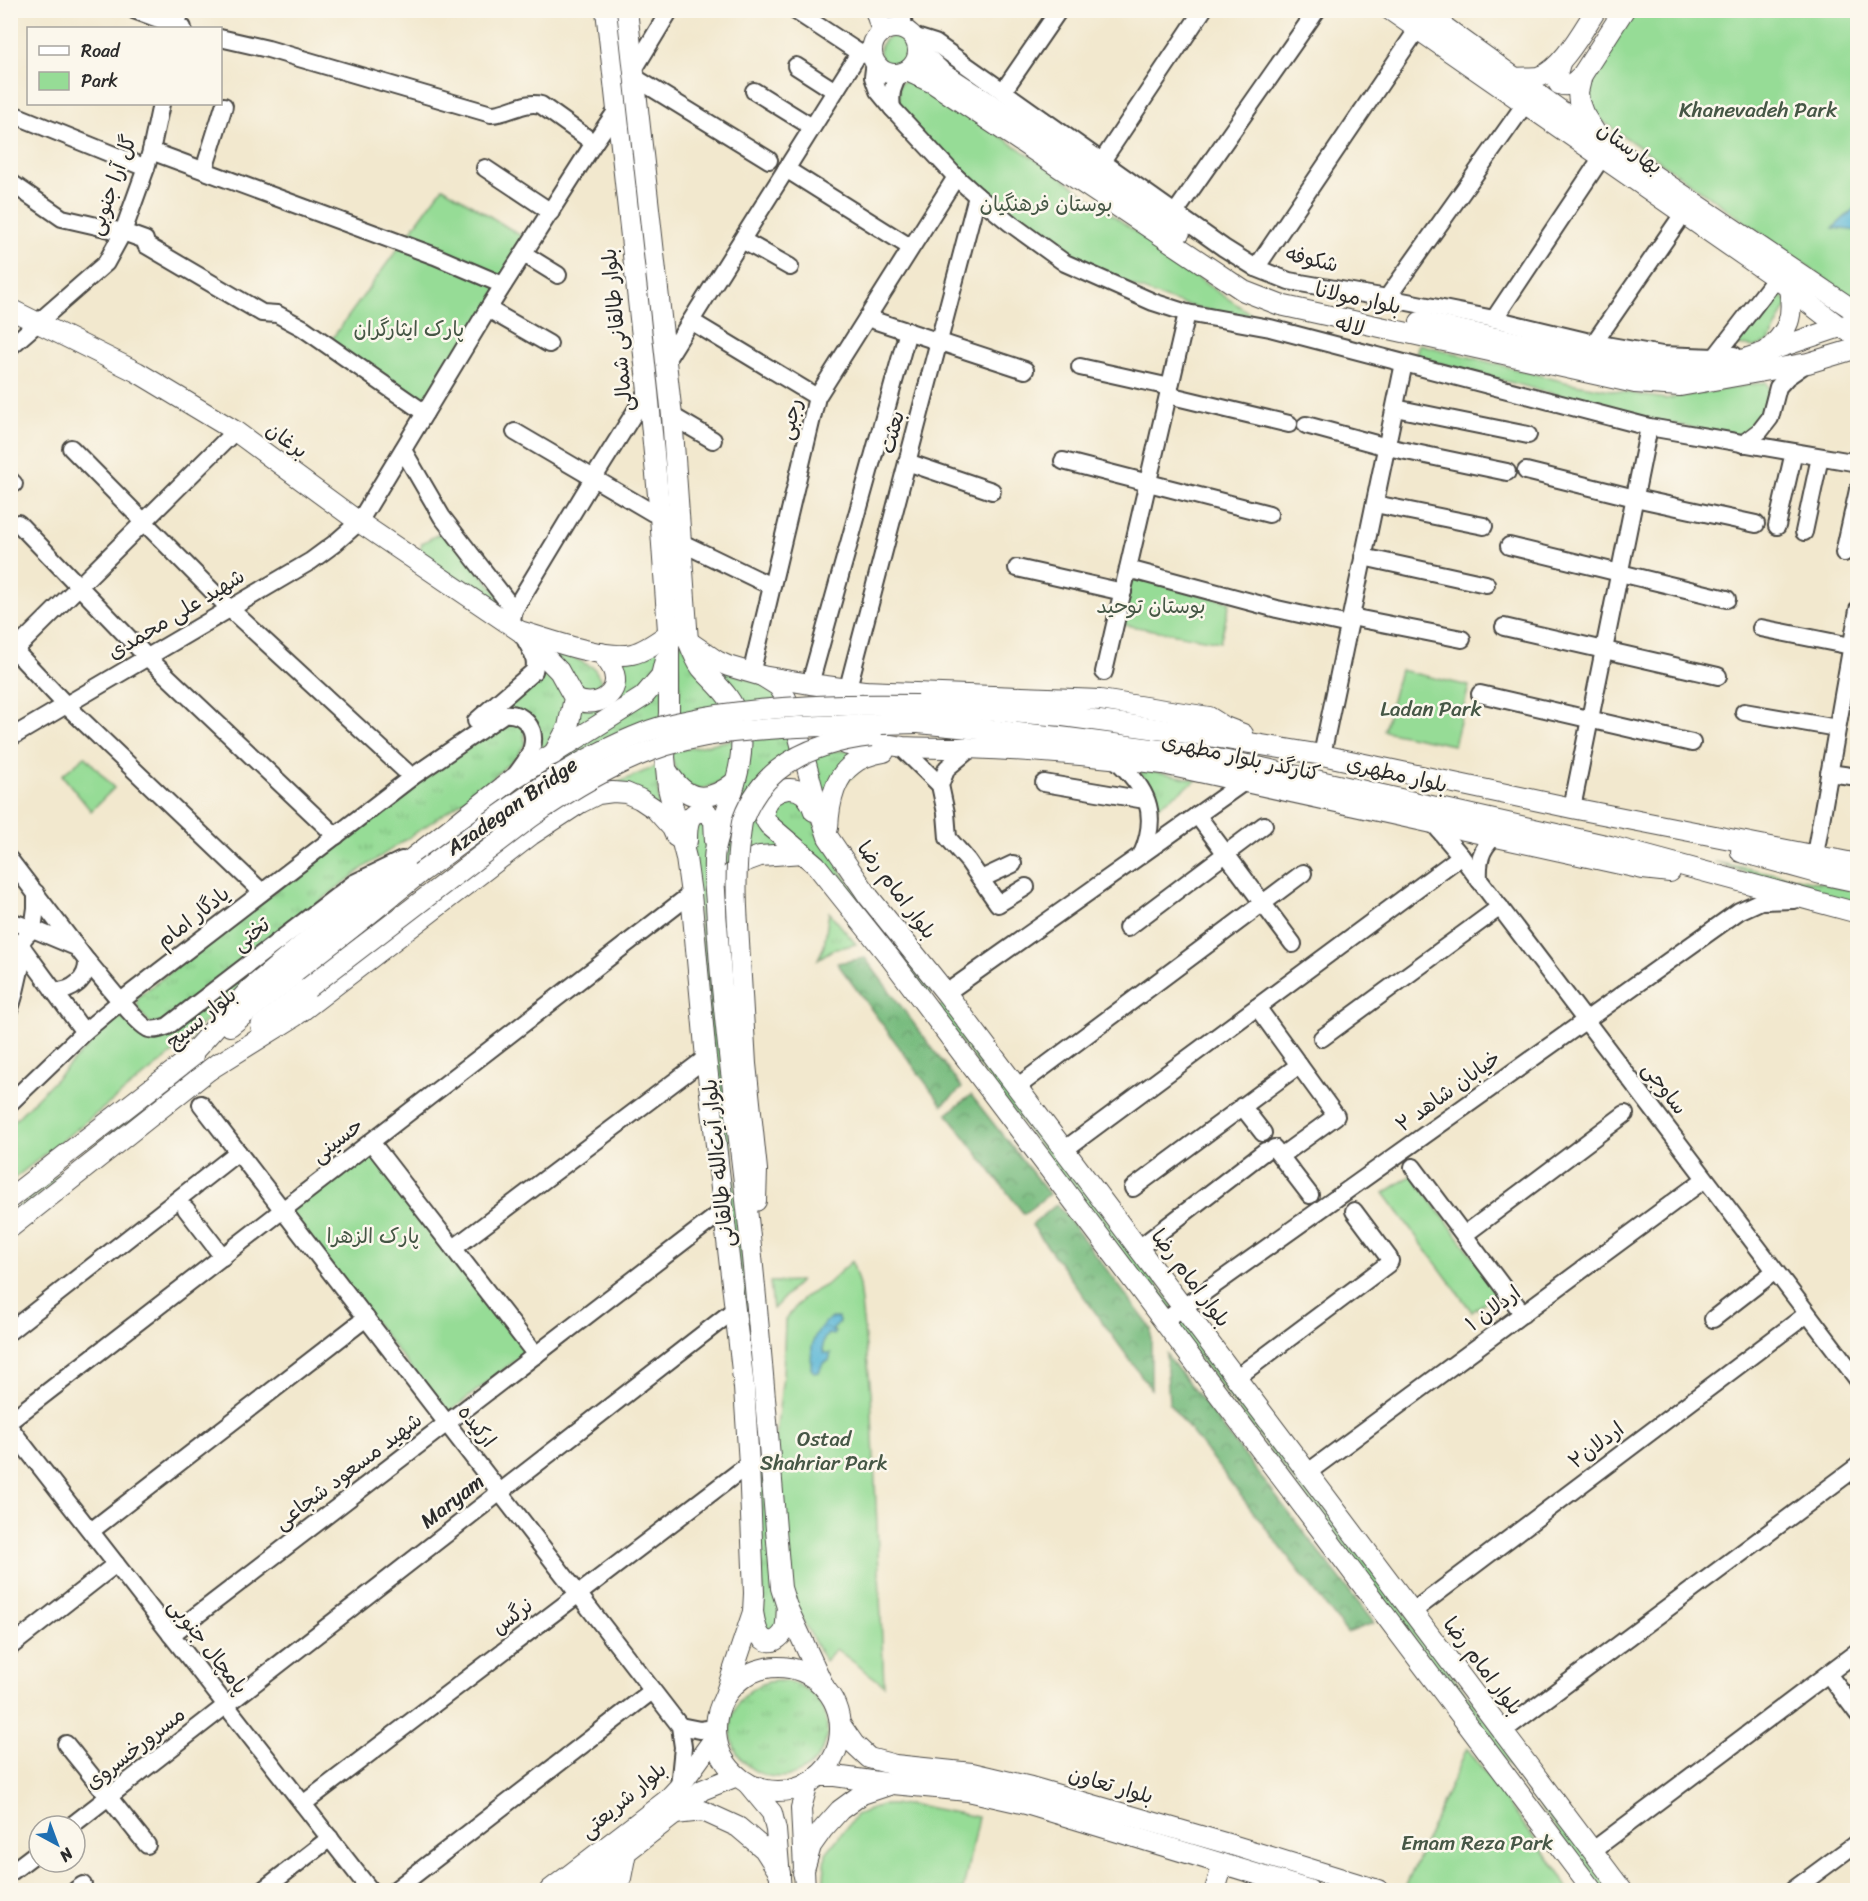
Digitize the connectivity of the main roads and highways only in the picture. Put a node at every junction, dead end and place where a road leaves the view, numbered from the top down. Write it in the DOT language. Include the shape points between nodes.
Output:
graph roads {
  1 [pos="606,10"];
  2 [pos="627,10"];
  3 [pos="875,10"];
  4 [pos="1390,10"];
  5 [pos="1596,10"];
  6 [pos="1624,10"];
  7 [pos="1425,17"];
  8 [pos="890,36"];
  9 [pos="1560,63"];
  10 [pos="903,72"];
  11 [pos="1582,75"];
  12 [pos="1514,78"];
  13 [pos="1601,148"];
  14 [pos="1782,283"];
  15 [pos="10,309"];
  16 [pos="1857,313"];
  17 [pos="1852,328"];
  18 [pos="1857,348"];
  19 [pos="1767,351"];
  20 [pos="515,622"];
  21 [pos="668,640"];
  22 [pos="688,641"];
  23 [pos="601,653"];
  24 [pos="757,673"];
  25 [pos="857,686"];
  26 [pos="574,698"];
  27 [pos="918,714"];
  28 [pos="901,747"];
  29 [pos="1284,748"];
  30 [pos="553,755"];
  31 [pos="666,770"];
  32 [pos="735,782"];
  33 [pos="507,784"];
  34 [pos="1660,825"];
  35 [pos="531,835"];
  36 [pos="828,837"];
  37 [pos="424,848"];
  38 [pos="715,852"];
  39 [pos="803,853"];
  40 [pos="686,858"];
  41 [pos="1857,864"];
  42 [pos="1708,872"];
  43 [pos="420,873"];
  44 [pos="1857,882"];
  45 [pos="468,885"];
  46 [pos="716,903"];
  47 [pos="1825,904"];
  48 [pos="1857,908"];
  49 [pos="1857,913"];
  50 [pos="308,988"];
  51 [pos="184,1062"];
  52 [pos="209,1070"];
  53 [pos="10,1198"];
  54 [pos="10,1228"];
  55 [pos="754,1275"];
  56 [pos="787,1608"];
  57 [pos="753,1612"];
  58 [pos="825,1689"];
  59 [pos="724,1698"];
  60 [pos="840,1724"];
  61 [pos="716,1732"];
  62 [pos="869,1758"];
  63 [pos="743,1780"];
  64 [pos="813,1780"];
  65 [pos="865,1780"];
  66 [pos="684,1781"];
  67 [pos="893,1784"];
  68 [pos="702,1790"];
  69 [pos="675,1815"];
  70 [pos="802,1833"];
  71 [pos="776,1836"];
  72 [pos="626,1852"];
  73 [pos="1223,1864"];
  74 [pos="781,1882"];
  75 [pos="804,1882"];
  76 [pos="1585,1886"];
  77 [pos="550,1890"];
  78 [pos="577,1890"];
  79 [pos="604,1890"];
  80 [pos="1215,1890"];
  81 [pos="1309,1890"];
  82 [pos="1378,1890"];
  83 [pos="1622,1890"];
  1 -- 21 [label="main road, بلوار طالقانی شمالی" via="648,392"];
  2 -- 22 [label="main road, بلوار طالقانی شمالی" via="672,416"];
  3 -- 8 [label="main road"];
  4 -- 7 [label="main road, بهارستان"];
  5 -- 9 [label="main road"];
  6 -- 11 [label="main road"];
  7 -- 12 [label="main road, بهارستان"];
  7 -- 13 [label="main road, بهارستان" via="1525,104"];
  8 -- 10 [label="main road" via="914,64"];
  8 -- 10 [label="main road, بلوار مولانا" via="885,72"];
  8 -- 19 [label="main road, بلوار مولانا" via="1250,280 1284,293 1638,368 1679,372 1730,364"];
  9 -- 11 [label="main road" via="1556,78 1559,84 1570,85"];
  9 -- 12 [label="main road" via="1545,75"];
  10 -- 18 [label="main road, بلوار مولانا" via="933,83 1244,291 1280,305 1635,383 1680,386 1808,363"];
  11 -- 13 [label="main road" via="1579,102"];
  12 -- 13 [label="main road, بهارستان"];
  13 -- 14 [label="main road, بهارستان" via="1683,214"];
  13 -- 16 [label="main road, بهارستان"];
  14 -- 17 [label="main road, بهارستان"];
  14 -- 19 [label="main road" via="1792,306 1789,323"];
  15 -- 20 [label="main road, برغان" via="136,372 235,431 359,522"];
  17 -- 19 [label="main road, بلوار مولانا"];
  20 -- 23 [label="main road, برغان"];
  20 -- 26 [label="main road, برغان" via="559,671"];
  21 -- 23 [label="main road, برغان" via="631,654"];
  21 -- 30 [label="main road" via="661,676 643,697"];
  21 -- 31 [label="main road, بلوار آیت‌الله طالقانی"];
  22 -- 24 [label="main road" via="717,661"];
  22 -- 32 [label="main road, بلوار آیت‌الله طالقانی" via="697,662 723,690 738,718 742,743"];
  23 -- 26 [label="main road" via="615,676 610,694 594,704"];
  24 -- 25 [label="main road"];
  24 -- 36 [label="main road, بلوار امام رضا" via="778,686 786,698"];
  25 -- 28 [label="main road" via="836,709 836,734 846,745"];
  25 -- 29 [label="main road" via="1100,700 1209,717 1225,728"];
  26 -- 30 [label="main road" via="568,727"];
  27 -- 29 [label="main road, بلوار مطهری" via="1064,716"];
  27 -- 42 [label="main road, بلوار مطهری" via="1201,756 1610,846"];
  27 -- 43 [label="main road, Azadegan Bridge, bridge" via="859,705 733,712 671,723 612,746 545,783"];
  27 -- 50 [label="main road, Azadegan Bridge, bridge" via="708,736 651,750 623,762 530,818"];
  27 -- 55 [label="main road, bridge" via="883,735 824,744 796,757 773,774 742,820 736,870 746,1064 757,1170"];
  28 -- 36 [label="main road" via="867,756 842,775 829,805"];
  28 -- 42 [label="main road, کنارگذر بلوار مطهری" via="971,748 1163,764 1642,869"];
  29 -- 34 [label="main road, بلوار مطهری"];
  30 -- 33 [label="main road"];
  31 -- 32 [label="main road" via="676,785 695,796 716,794"];
  31 -- 40 [label="main road, بلوار آیت‌الله طالقانی"];
  32 -- 38 [label="main road, بلوار آیت‌الله طالقانی"];
  33 -- 35 [label="main road" via="490,803 490,821 510,838"];
  33 -- 37 [label="main road"];
  34 -- 41 [label="main road, بلوار مطهری"];
  34 -- 44 [label="main road"];
  35 -- 40 [label="main road" via="598,794 626,793 655,808 672,828"];
  35 -- 45 [label="main road"];
  36 -- 39 [label="main road" via="804,795 791,789 774,794 764,807 765,821"];
  36 -- 83 [label="main road, بلوار امام رضا" via="869,897 946,993"];
  37 -- 45 [label="main road" via="449,840 466,847 475,864"];
  37 -- 51 [label="main road" via="250,989"];
  38 -- 40 [label="main road" via="714,820 699,811 688,822"];
  38 -- 46 [label="main road, بلوار آیت‌الله طالقانی"];
  39 -- 46 [label="main road" via="760,856 741,863"];
  39 -- 76 [label="main road" via="831,882 891,959"];
  40 -- 57 [label="main road, بلوار آیت‌الله طالقانی" via="744,1388"];
  42 -- 47 [label="main road, بلوار مطهری"];
  43 -- 51 [label="main road, بلوار بسیج"];
  45 -- 52 [label="main road" via="294,1017"];
  46 -- 55 [label="main road, بلوار آیت‌الله طالقانی"];
  47 -- 48 [label="main road"];
  47 -- 49 [label="main road, بلوار مطهری"];
  50 -- 52 [label="main road, بلوار بسیج"];
  51 -- 53 [label="main road, بلوار بسیج"];
  52 -- 54 [label="main road, بلوار بسیج"];
  55 -- 56 [label="main road, بلوار آیت‌الله طالقانی" via="780,1588"];
  56 -- 57 [label="main road" via="785,1629 772,1641 761,1637"];
  56 -- 58 [label="main road, بلوار آیت‌الله طالقانی"];
  57 -- 59 [label="main road, بلوار آیت‌الله طالقانی"];
  58 -- 59 [label="main road" via="798,1670 764,1668 734,1684"];
  58 -- 60 [label="main road"];
  59 -- 61 [label="main road"];
  60 -- 62 [label="main road"];
  60 -- 64 [label="main road" via="835,1753"];
  61 -- 63 [label="main road" via="719,1751"];
  61 -- 66 [label="main road, بلوار شریعتی"];
  62 -- 65 [label="main road" via="858,1769"];
  62 -- 82 [label="main road, بلوار تعاون" via="895,1765 972,1773 1031,1787"];
  63 -- 64 [label="main road" via="778,1791"];
  63 -- 68 [label="main road, بلوار شریعتی"];
  63 -- 71 [label="main road" via="772,1813"];
  64 -- 65 [label="main road, بلوار تعاون" via="835,1776"];
  64 -- 70 [label="main road" via="801,1808"];
  65 -- 67 [label="main road, بلوار تعاون"];
  66 -- 68 [label="main road" via="695,1775 701,1779"];
  66 -- 77 [label="main road, بلوار شریعتی" via="667,1800"];
  67 -- 73 [label="main road, بلوار تعاون" via="968,1791 1026,1804"];
  67 -- 75 [label="main road" via="862,1794 840,1810 812,1846"];
  68 -- 69 [label="main road, بلوار شریعتی"];
  69 -- 72 [label="main road, بلوار شریعتی"];
  69 -- 74 [label="main road" via="703,1811 738,1827 764,1849"];
  70 -- 71 [label="main road" via="789,1822 783,1824"];
  70 -- 75 [label="main road"];
  71 -- 74 [label="main road"];
  72 -- 78 [label="main road, بلوار شریعتی"];
  72 -- 79 [label="main road" via="621,1878"];
  73 -- 80 [label="main road"];
  73 -- 81 [label="main road, بلوار تعاون"];
}
